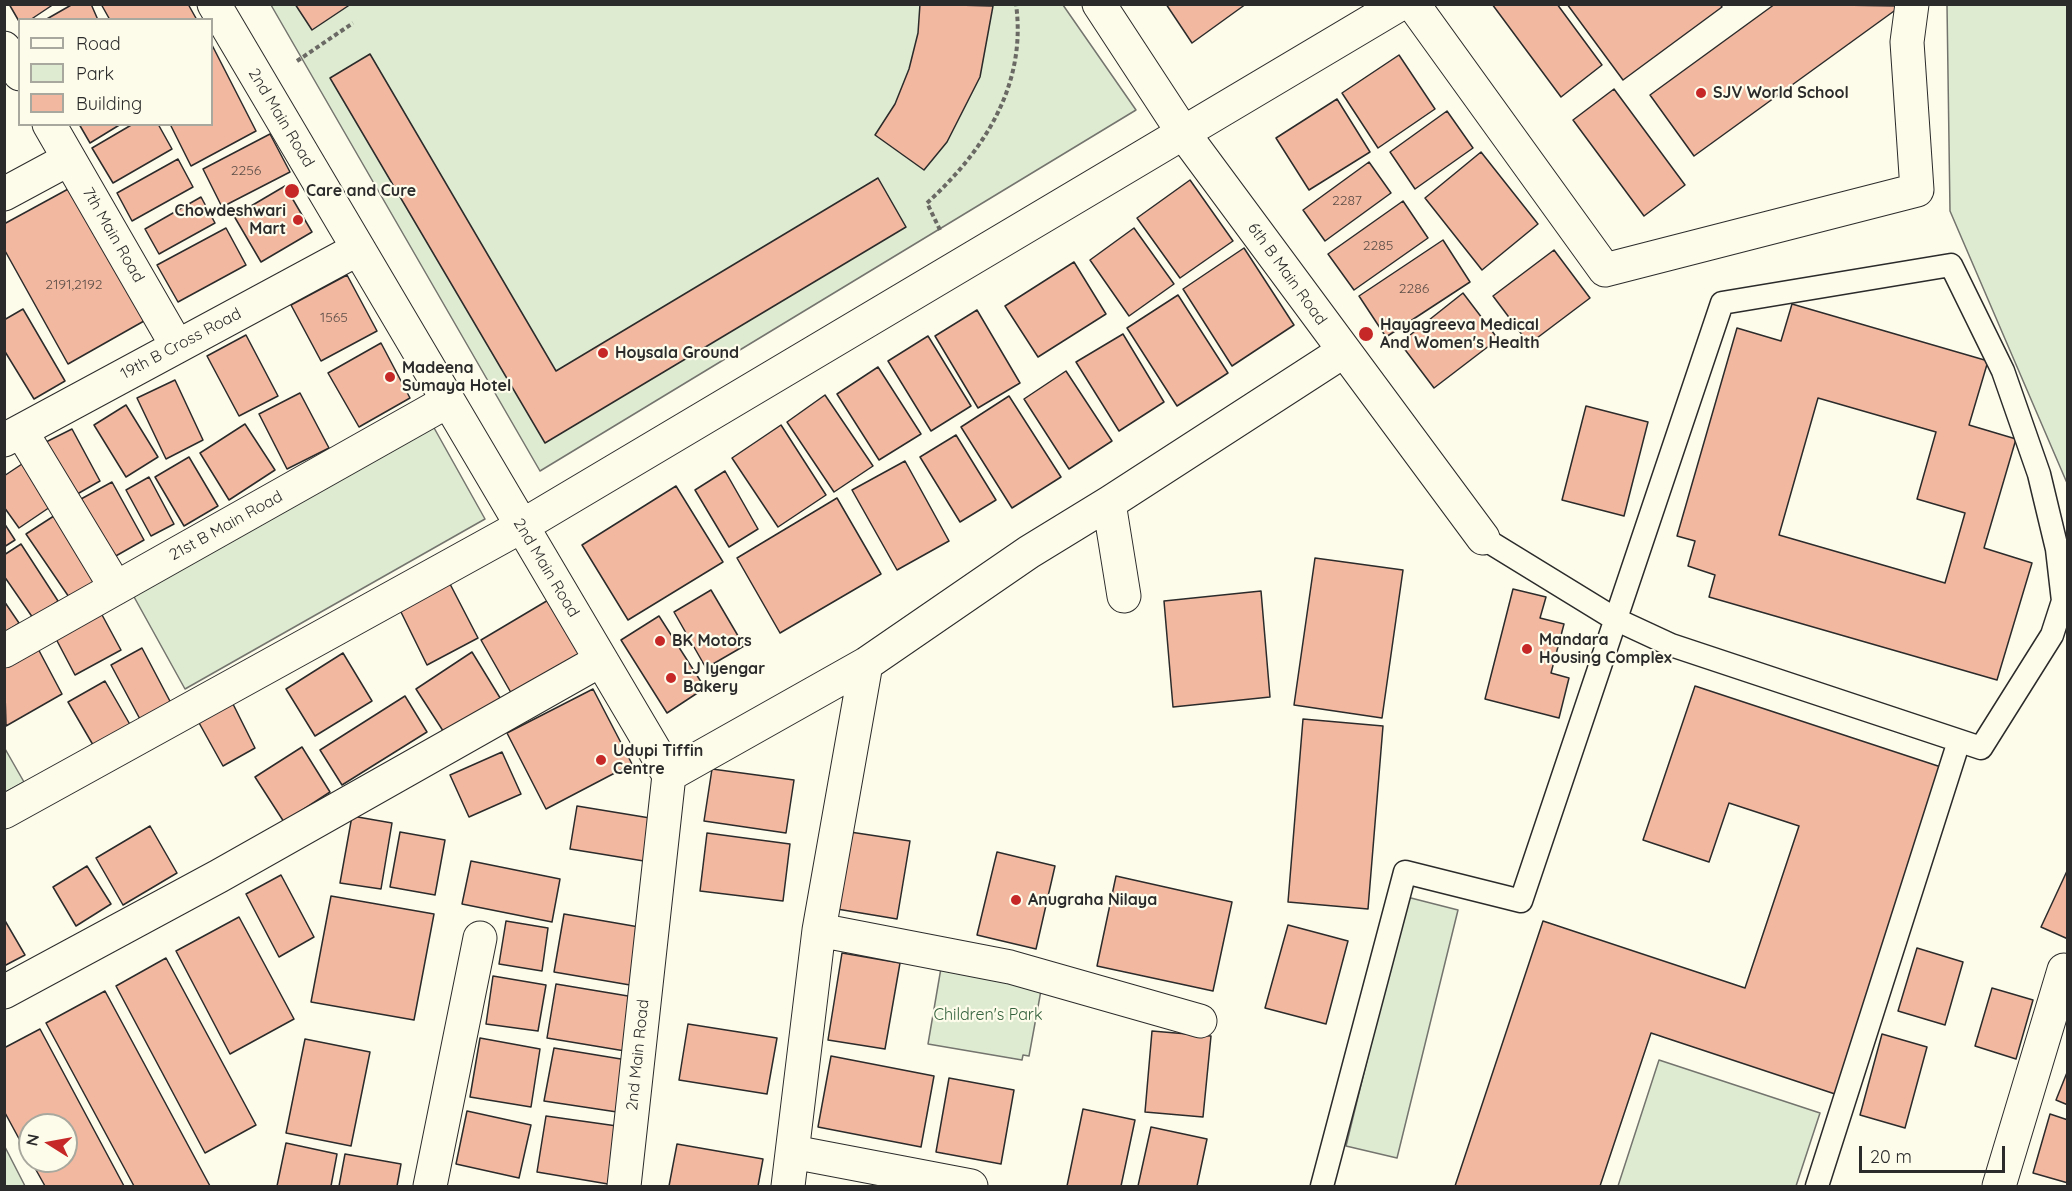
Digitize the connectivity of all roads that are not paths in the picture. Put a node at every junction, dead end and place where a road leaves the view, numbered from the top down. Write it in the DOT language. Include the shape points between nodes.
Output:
graph roads {
  1 [pos="214,4"];
  2 [pos="1099,4"];
  3 [pos="1400,4"];
  4 [pos="1413,4"];
  5 [pos="1912,4"];
  6 [pos="4,48"];
  7 [pos="18,71"];
  8 [pos="50,126"];
  9 [pos="1184,134"];
  10 [pos="69,159"];
  11 [pos="4,194"];
  12 [pos="358,249"];
  13 [pos="177,346"];
  14 [pos="1344,351"];
  15 [pos="448,401"];
  16 [pos="13,435"];
  17 [pos="1109,503"];
  18 [pos="522,526"];
  19 [pos="1483,538"];
  20 [pos="117,588"];
  21 [pos="1124,596"];
  22 [pos="1615,620"];
  23 [pos="4,651"];
  24 [pos="601,660"];
  25 [pos="866,664"];
  26 [pos="1959,741"];
  27 [pos="669,775"];
  28 [pos="4,812"];
  29 [pos="819,930"];
  30 [pos="480,938"];
  31 [pos="2067,970"];
  32 [pos="4,992"];
  33 [pos="1200,1021"];
  34 [pos="793,1152"];
  35 [pos="430,1186"];
  36 [pos="624,1186"];
  37 [pos="788,1186"];
  38 [pos="971,1186"];
  39 [pos="1322,1186"];
  40 [pos="1817,1186"];
  41 [pos="1999,1186"];
  1 -- 12 [label="street, 2nd Main Road"];
  2 -- 9 [label="street, 6th B Main Road"];
  3 -- 9 [label="street"];
  4 -- 5 [label="street" via="1605,270 1917,190 1907,42"];
  6 -- 7 [label="street"];
  8 -- 10 [label="street, 7th Main Road"];
  9 -- 14 [label="street, 6th B Main Road"];
  9 -- 18 [label="street"];
  10 -- 11 [label="street"];
  10 -- 13 [label="street, 7th Main Road"];
  12 -- 13 [label="street, 19th B Cross Road"];
  12 -- 15 [label="street, 2nd Main Road"];
  13 -- 16 [label="street, 19th B Cross Road"];
  14 -- 17 [label="street"];
  14 -- 19 [label="street, 6th B Main Road"];
  15 -- 18 [label="street, 2nd Main Road"];
  15 -- 20 [label="street, 21st B Main Road"];
  16 -- 20 [label="street"];
  17 -- 21 [label="street"];
  17 -- 25 [label="street" via="1029,552"];
  18 -- 24 [label="street, 2nd Main Road"];
  18 -- 28 [label="street"];
  19 -- 22 [label="lane"];
  20 -- 23 [label="street, 21st B Main Road"];
  22 -- 26 [label="lane" via="1671,645"];
  22 -- 26 [label="lane" via="1722,303 1951,265 2003,371 2039,474 2057,549 2063,602 2052,635 1981,748"];
  22 -- 39 [label="lane" via="1521,901 1405,872"];
  24 -- 27 [label="street, 2nd Main Road"];
  24 -- 32 [label="street"];
  25 -- 27 [label="street"];
  25 -- 29 [label="street"];
  26 -- 40 [label="lane"];
  27 -- 36 [label="street, 2nd Main Road"];
  29 -- 33 [label="street" via="1010,967"];
  29 -- 34 [label="street"];
  30 -- 35 [label="street"];
  31 -- 41 [label="street"];
  34 -- 37 [label="street"];
  34 -- 38 [label="street"];
}
